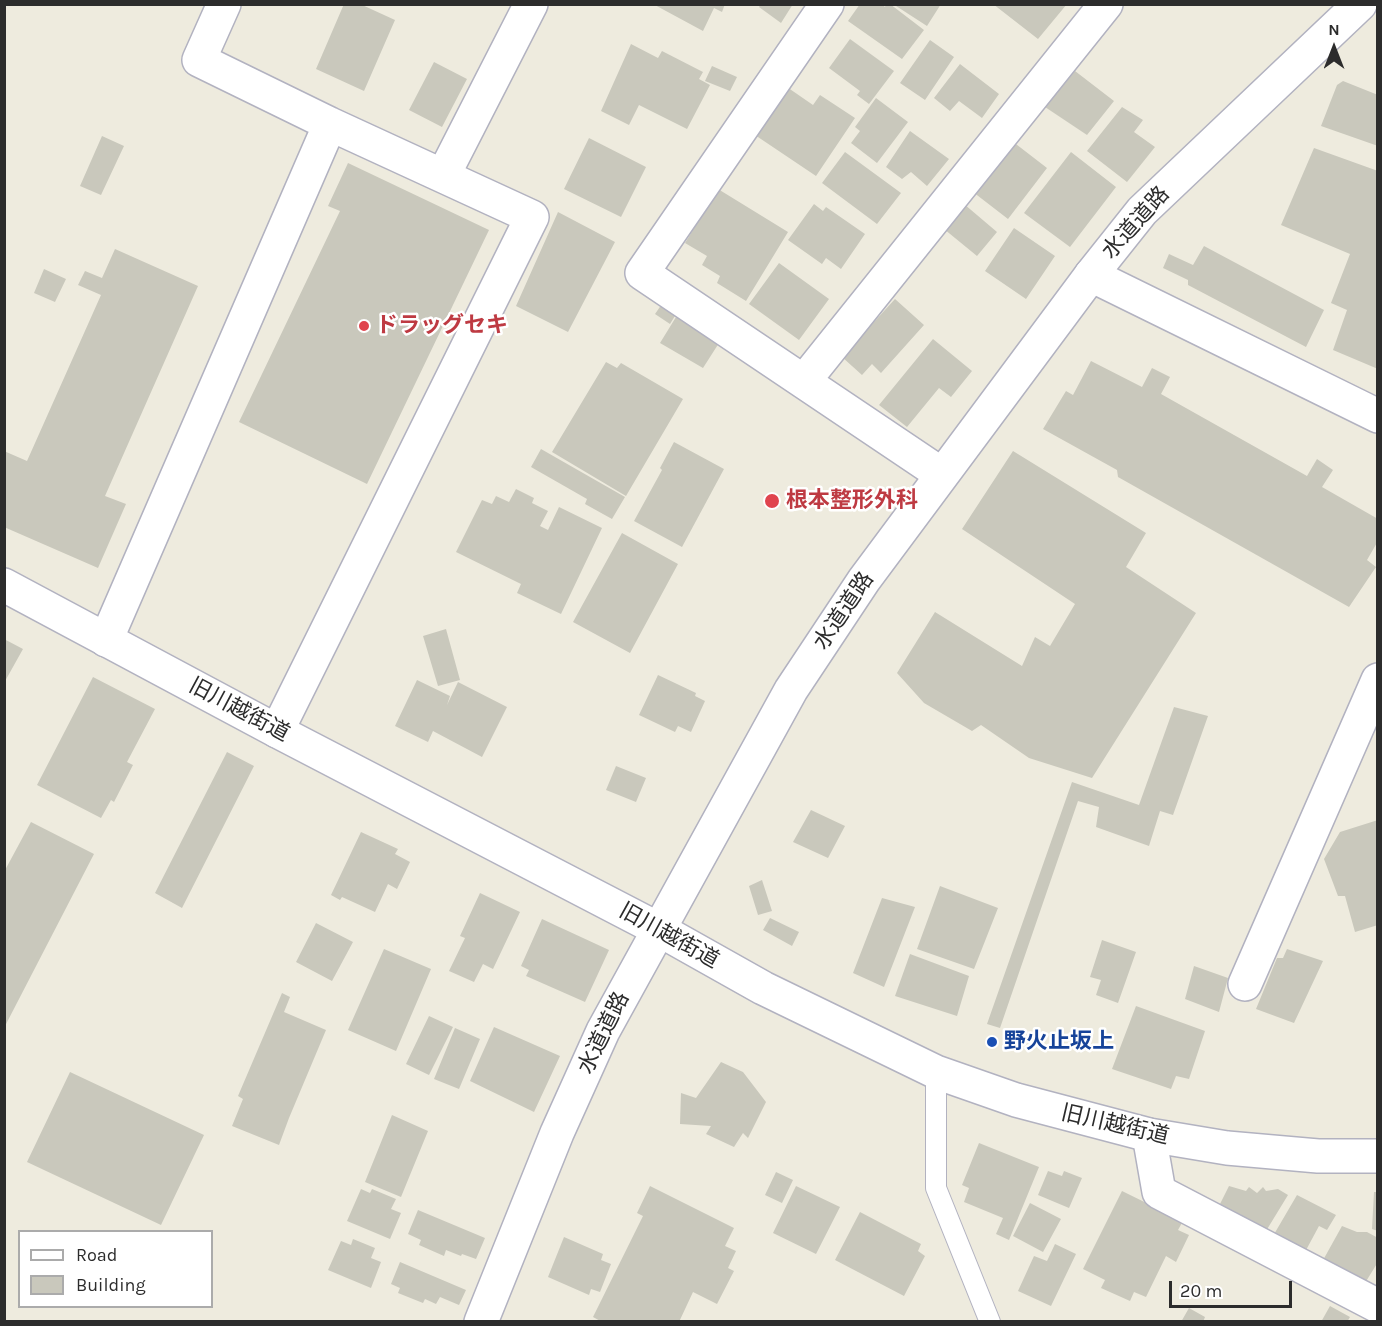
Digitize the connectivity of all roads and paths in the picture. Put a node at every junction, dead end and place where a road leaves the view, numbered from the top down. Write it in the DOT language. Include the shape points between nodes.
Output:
graph roads {
  1 [pos="224,4"];
  2 [pos="531,4"];
  3 [pos="827,4"];
  4 [pos="1106,4"];
  5 [pos="1358,5"];
  6 [pos="330,124"];
  7 [pos="443,176"];
  8 [pos="1091,275"];
  9 [pos="804,381"];
  10 [pos="1377,416"];
  11 [pos="941,474"];
  12 [pos="4,585"];
  13 [pos="106,640"];
  14 [pos="1377,680"];
  15 [pos="277,731"];
  16 [pos="658,929"];
  17 [pos="1245,984"];
  18 [pos="936,1072"];
  19 [pos="1149,1135"];
  20 [pos="1377,1156"];
  21 [pos="1377,1306"];
  22 [pos="481,1322"];
  23 [pos="990,1322"];
  1 -- 6 [label="street" via="199,60"];
  2 -- 7 [label="street"];
  3 -- 9 [label="street" via="642,273"];
  4 -- 9 [label="street"];
  5 -- 8 [label="street, 水道道路" via="1143,211"];
  6 -- 7 [label="street"];
  6 -- 13 [label="street"];
  7 -- 15 [label="street" via="532,217"];
  8 -- 10 [label="street"];
  8 -- 11 [label="street, 水道道路"];
  9 -- 11 [label="street"];
  11 -- 16 [label="street, 水道道路" via="791,690"];
  12 -- 13 [label="street, 旧川越街道"];
  13 -- 15 [label="street, 旧川越街道"];
  14 -- 17 [label="street"];
  15 -- 16 [label="street, 旧川越街道"];
  16 -- 18 [label="street, 旧川越街道" via="763,988"];
  16 -- 22 [label="street, 水道道路" via="598,1041 557,1132"];
  18 -- 19 [label="street, 旧川越街道" via="1016,1100"];
  18 -- 23 [label="lane" via="936,1188"];
  19 -- 20 [label="street, 旧川越街道" via="1227,1148 1318,1156"];
  19 -- 21 [label="street" via="1159,1192"];
}
